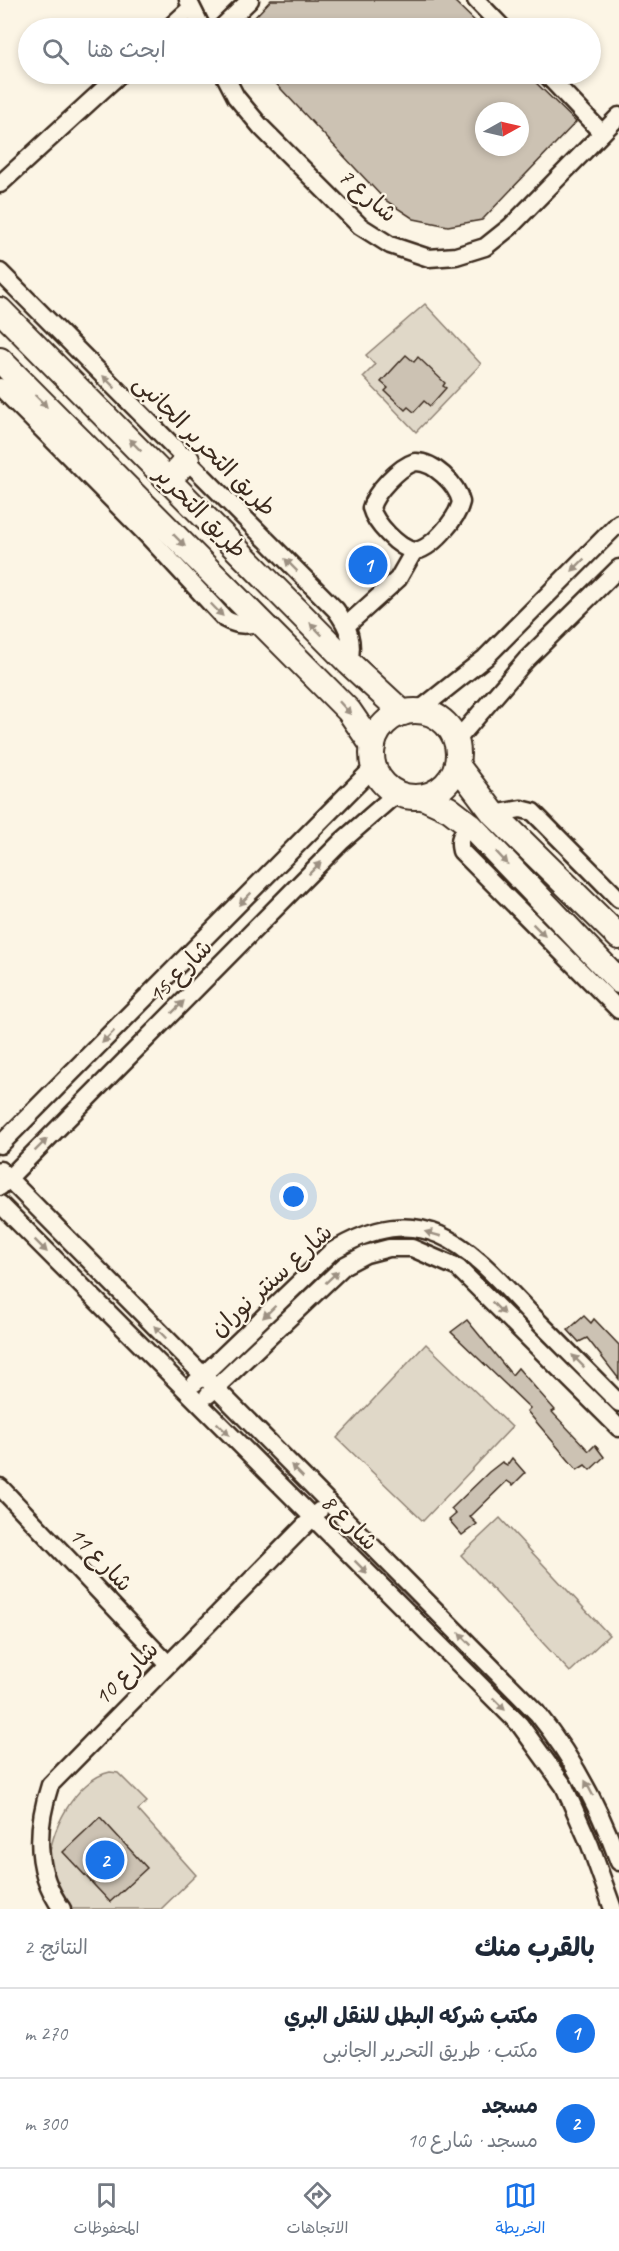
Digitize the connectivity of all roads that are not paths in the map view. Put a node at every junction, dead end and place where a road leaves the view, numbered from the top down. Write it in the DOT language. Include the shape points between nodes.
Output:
graph roads {
  1 [pos="249,0"];
  2 [pos="476,0"];
  3 [pos="189,4"];
  4 [pos="177,18"];
  5 [pos="197,18"];
  6 [pos="231,18"];
  7 [pos="493,18"];
  8 [pos="109,84"];
  9 [pos="229,84"];
  10 [pos="555,84"];
  11 [pos="619,116"];
  12 [pos="602,133"];
  13 [pos="0,184"];
  14 [pos="0,272"];
  15 [pos="0,310"];
  16 [pos="0,360"];
  17 [pos="0,387"];
  18 [pos="187,460"];
  19 [pos="169,480"];
  20 [pos="619,523"];
  21 [pos="414,552"];
  22 [pos="619,568"];
  23 [pos="260,622"];
  24 [pos="347,625"];
  25 [pos="349,663"];
  26 [pos="410,712"];
  27 [pos="456,753"];
  28 [pos="374,756"];
  29 [pos="397,794"];
  30 [pos="423,796"];
  31 [pos="494,814"];
  32 [pos="471,826"];
  33 [pos="619,899"];
  34 [pos="619,937"];
  35 [pos="619,981"];
  36 [pos="619,1010"];
  37 [pos="0,1145"];
  38 [pos="3,1179"];
  39 [pos="0,1204"];
  40 [pos="203,1375"];
  41 [pos="215,1388"];
  42 [pos="186,1391"];
  43 [pos="619,1403"];
  44 [pos="199,1404"];
  45 [pos="619,1428"];
  46 [pos="0,1487"];
  47 [pos="328,1502"];
  48 [pos="312,1519"];
  49 [pos="168,1664"];
  50 [pos="619,1862"];
  51 [pos="62,1909"];
  52 [pos="613,1909"];
  1 -- 6 [label="street"];
  2 -- 7 [label="street"];
  3 -- 4 [label="street"];
  3 -- 5 [label="street"];
  8 -- 13 [label="street"];
  9 -- 12 [label="street, شارع 7" via="261,127 360,226 390,245 429,258 456,256 485,247 510,227"];
  10 -- 12 [label="street"];
  11 -- 12 [label="street, شارع 7"];
  18 -- 14 [label="street, طريق التحرير الجانبى, one-way"];
  19 -- 15 [label="street, طريق التحرير, one-way"];
  16 -- 23 [label="street, طريق التحرير, one-way"];
  17 -- 23 [label="street, one-way" via="225,619 236,625"];
  18 -- 19 [label="street"];
  24 -- 18 [label="street, طريق التحرير الجانبى, one-way"];
  25 -- 19 [label="street, طريق التحرير, one-way"];
  20 -- 26 [label="street, one-way" via="485,658"];
  21 -- 21 [label="street" via="427,547 454,516 460,502 434,467 422,462 403,468 371,508 375,519 402,546"];
  21 -- 24 [label="street" via="398,579"];
  22 -- 27 [label="street" via="526,660"];
  23 -- 28 [label="street, طريق التحرير, one-way" via="349,711"];
  24 -- 25 [label="street" via="352,650"];
  25 -- 26 [label="street, طريق التحرير"];
  26 -- 27 [label="street" via="441,720"];
  26 -- 28 [label="street" via="384,725"];
  27 -- 30 [label="street" via="448,782"];
  27 -- 31 [label="street"];
  28 -- 29 [label="street" via="383,783"];
  28 -- 37 [label="street, شارع 15, one-way"];
  29 -- 30 [label="street"];
  38 -- 29 [label="street, شارع 15, one-way" via="342,841"];
  30 -- 32 [label="street"];
  31 -- 33 [label="street" via="522,809 533,812"];
  31 -- 34 [label="street"];
  32 -- 35 [label="street, one-way"];
  32 -- 36 [label="street, one-way" via="461,834 461,851"];
  40 -- 38 [label="street, شارع 8, one-way"];
  39 -- 42 [label="street, شارع 8, one-way"];
  40 -- 41 [label="street, شارع 8"];
  40 -- 42 [label="street, شارع سنتر نوران"];
  43 -- 40 [label="street, شارع سنتر نوران, one-way" via="472,1252 434,1233 407,1228 371,1232 331,1252"];
  41 -- 44 [label="street, شارع سنتر نوران"];
  41 -- 45 [label="street, شارع سنتر نوران, one-way" via="345,1265 389,1248 412,1248 458,1268"];
  47 -- 41 [label="street, شارع 8, one-way"];
  42 -- 44 [label="street, شارع 8"];
  44 -- 48 [label="street, شارع 8, one-way"];
  46 -- 49 [label="street, شارع 11"];
  47 -- 48 [label="street, شارع 10"];
  50 -- 47 [label="street, شارع 8, one-way" via="598,1806 580,1773 537,1713"];
  48 -- 49 [label="street, شارع 10"];
  48 -- 52 [label="street, شارع 8, one-way" via="520,1725 540,1750 564,1786"];
  49 -- 51 [label="street, شارع 10" via="50,1785 41,1813 38,1842 42,1870"];
}
